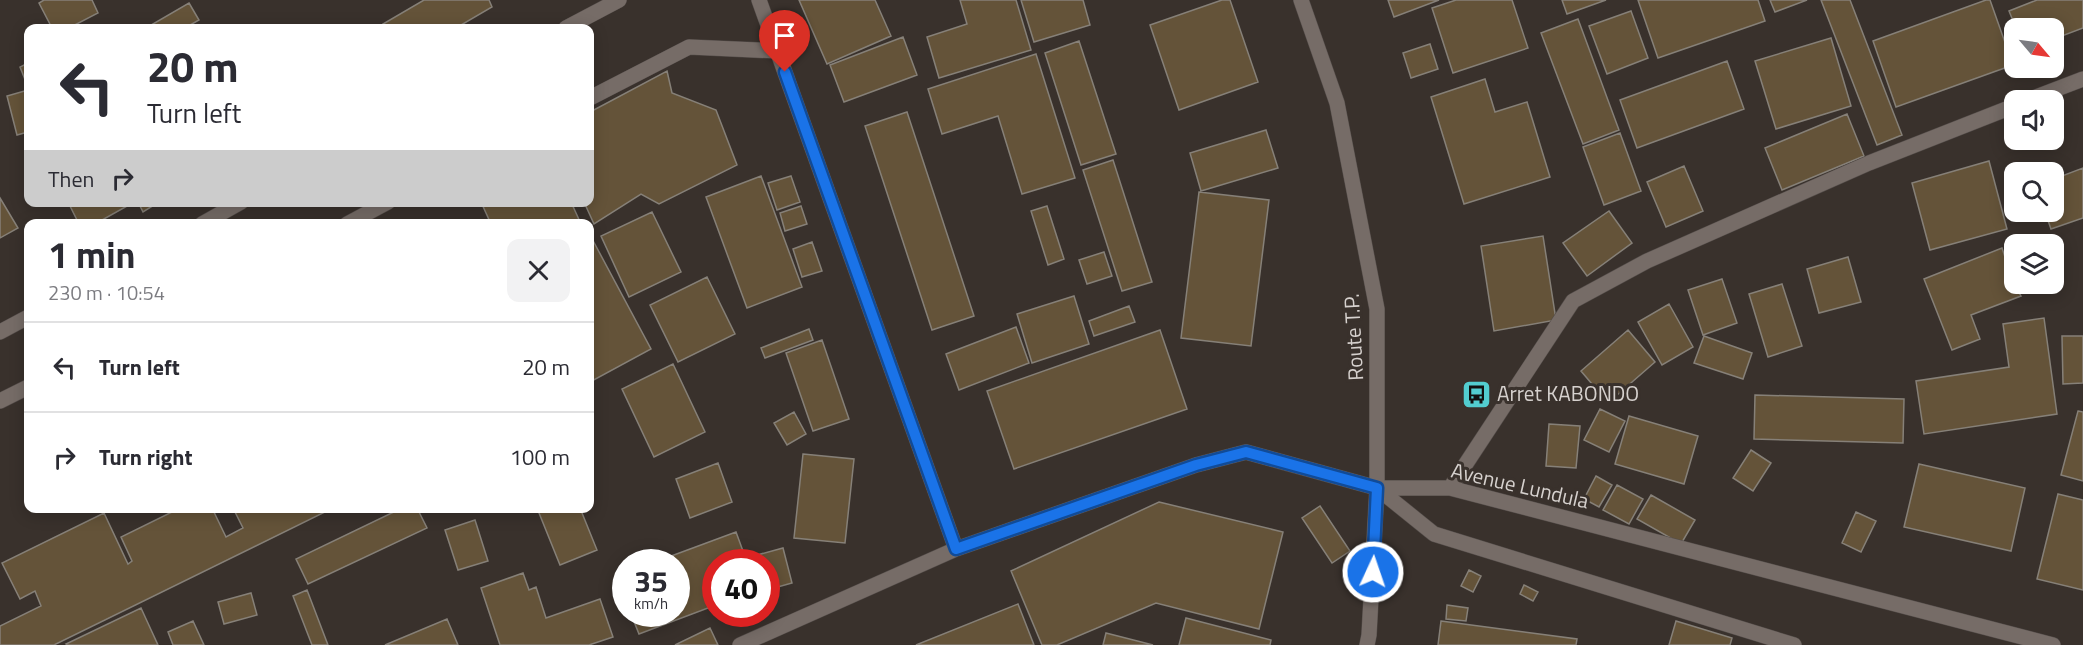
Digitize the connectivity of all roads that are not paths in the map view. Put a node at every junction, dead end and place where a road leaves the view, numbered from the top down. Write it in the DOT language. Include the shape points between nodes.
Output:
graph roads {
  1 [pos="619,0"];
  2 [pos="759,0"];
  3 [pos="1301,0"];
  4 [pos="574,24"];
  5 [pos="778,51"];
  6 [pos="2083,79"];
  7 [pos="2054,90"];
  8 [pos="594,96"];
  9 [pos="2004,110"];
  10 [pos="232,207"];
  11 [pos="379,207"];
  12 [pos="211,219"];
  13 [pos="356,219"];
  14 [pos="24,318"];
  15 [pos="0,332"];
  16 [pos="24,389"];
  17 [pos="0,401"];
  18 [pos="1377,488"];
  19 [pos="1450,488"];
  20 [pos="956,549"];
  21 [pos="740,645"];
  22 [pos="1367,645"];
  23 [pos="1794,645"];
  24 [pos="2053,645"];
  1 -- 4 [label="street"];
  2 -- 5 [label="street"];
  3 -- 18 [label="street, Route T.P." via="1337,103 1377,309"];
  5 -- 8 [label="street" via="689,47"];
  5 -- 20 [label="street"];
  6 -- 7 [label="street"];
  9 -- 19 [label="street" via="1869,163 1647,261 1573,301"];
  10 -- 12 [label="street"];
  11 -- 13 [label="street"];
  14 -- 15 [label="street"];
  16 -- 17 [label="street"];
  18 -- 19 [label="street, Avenue Lundula"];
  18 -- 20 [label="street" via="1246,452 1196,465"];
  18 -- 22 [label="street, Route T.P."];
  18 -- 23 [label="street" via="1434,534"];
  19 -- 24 [label="street, Avenue Lundula"];
  20 -- 21 [label="street"];
}
